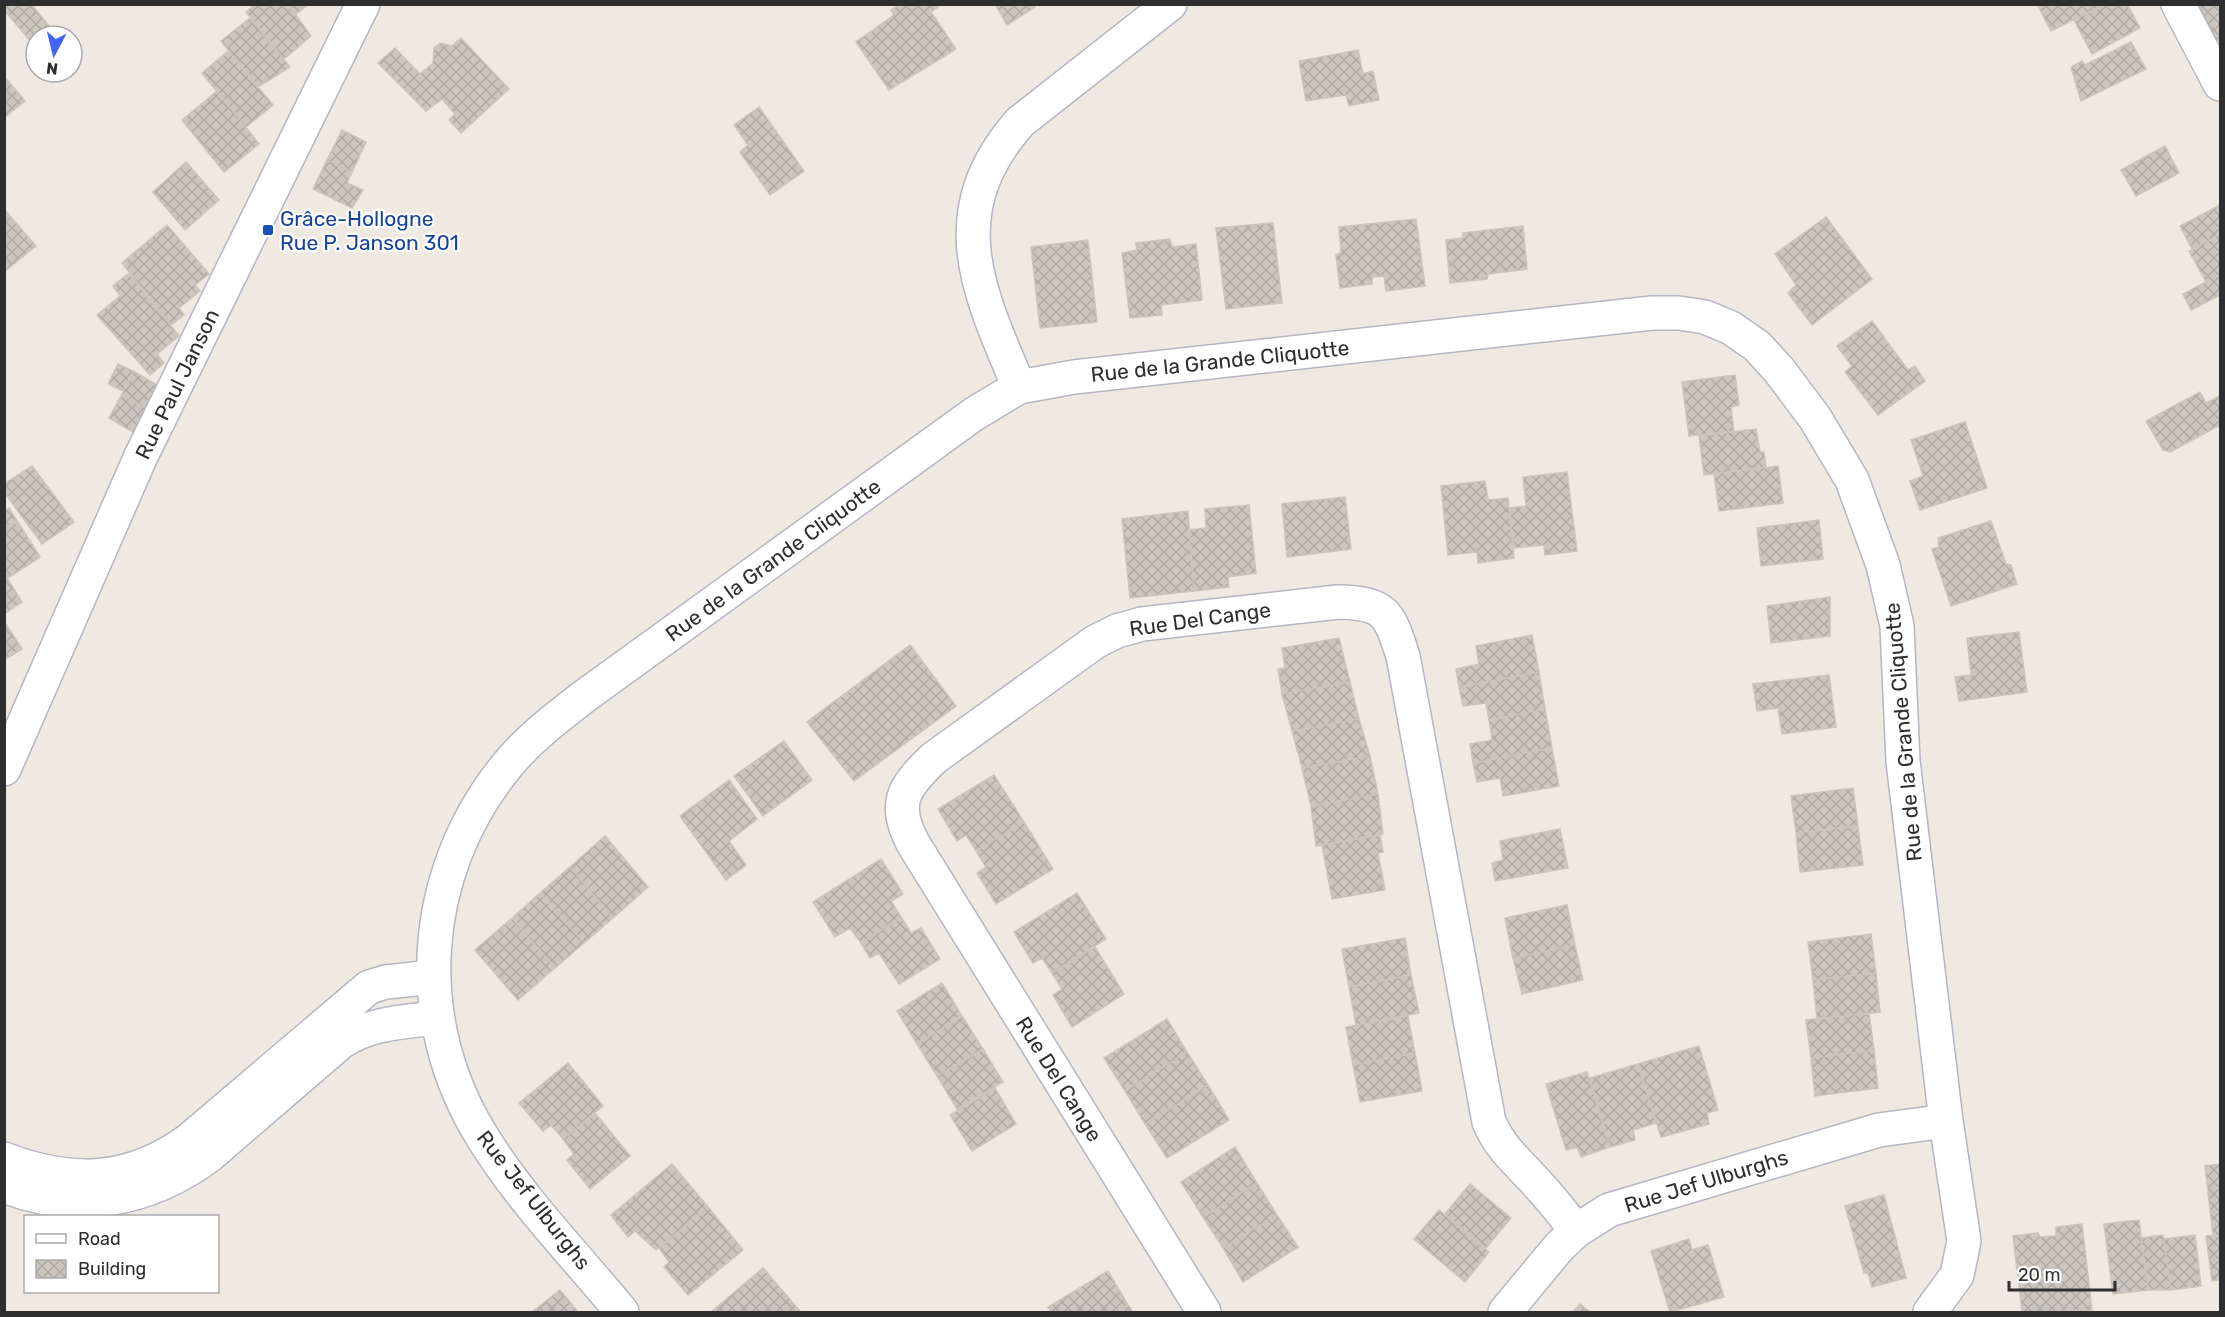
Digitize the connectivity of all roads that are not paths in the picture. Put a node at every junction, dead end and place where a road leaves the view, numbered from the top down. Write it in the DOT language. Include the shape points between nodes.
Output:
graph roads {
  1 [pos="363,4"];
  2 [pos="1170,4"];
  3 [pos="2178,4"];
  4 [pos="2220,84"];
  5 [pos="1018,387"];
  6 [pos="6,761"];
  7 [pos="434,977"];
  8 [pos="436,1018"];
  9 [pos="1946,1121"];
  10 [pos="4,1159"];
  11 [pos="4,1186"];
  12 [pos="1576,1231"];
  13 [pos="622,1312"];
  14 [pos="1204,1312"];
  15 [pos="1505,1312"];
  16 [pos="1930,1312"];
  1 -- 6 [label="street, Rue Paul Janson" via="141,456"];
  2 -- 5 [label="street" via="1020,122 1002,143 981,184 972,222 973,257 980,289"];
  3 -- 4 [label="street"];
  5 -- 7 [label="street, Rue de la Grande Cliquotte" via="974,414 582,698 528,742 482,801 455,857 438,919"];
  5 -- 9 [label="street, Rue de la Grande Cliquotte" via="1074,377 1652,313 1705,317 1731,328 1756,346 1804,403 1852,480 1891,593 1899,654 1903,761"];
  7 -- 8 [label="street, Rue Jef Ulburghs"];
  7 -- 10 [label="street" via="369,987 189,1140 141,1167 106,1176 64,1176"];
  8 -- 11 [label="street" via="357,1031 210,1155 155,1188 92,1201 44,1198"];
  8 -- 13 [label="street, Rue Jef Ulburghs" via="444,1052 483,1138 503,1168"];
  9 -- 12 [label="street, Rue Jef Ulburghs" via="1879,1130 1636,1200 1609,1210"];
  9 -- 16 [label="street, Rue de la Grande Cliquotte" via="1964,1241 1963,1258 1957,1275"];
  12 -- 14 [label="street, Rue Del Cange" via="1551,1199 1510,1159 1489,1122 1403,656 1387,615 1366,603 1338,602 1142,624 1095,642 934,758 917,773 900,813 914,845"];
  12 -- 15 [label="street, Rue Jef Ulburghs"];
}
